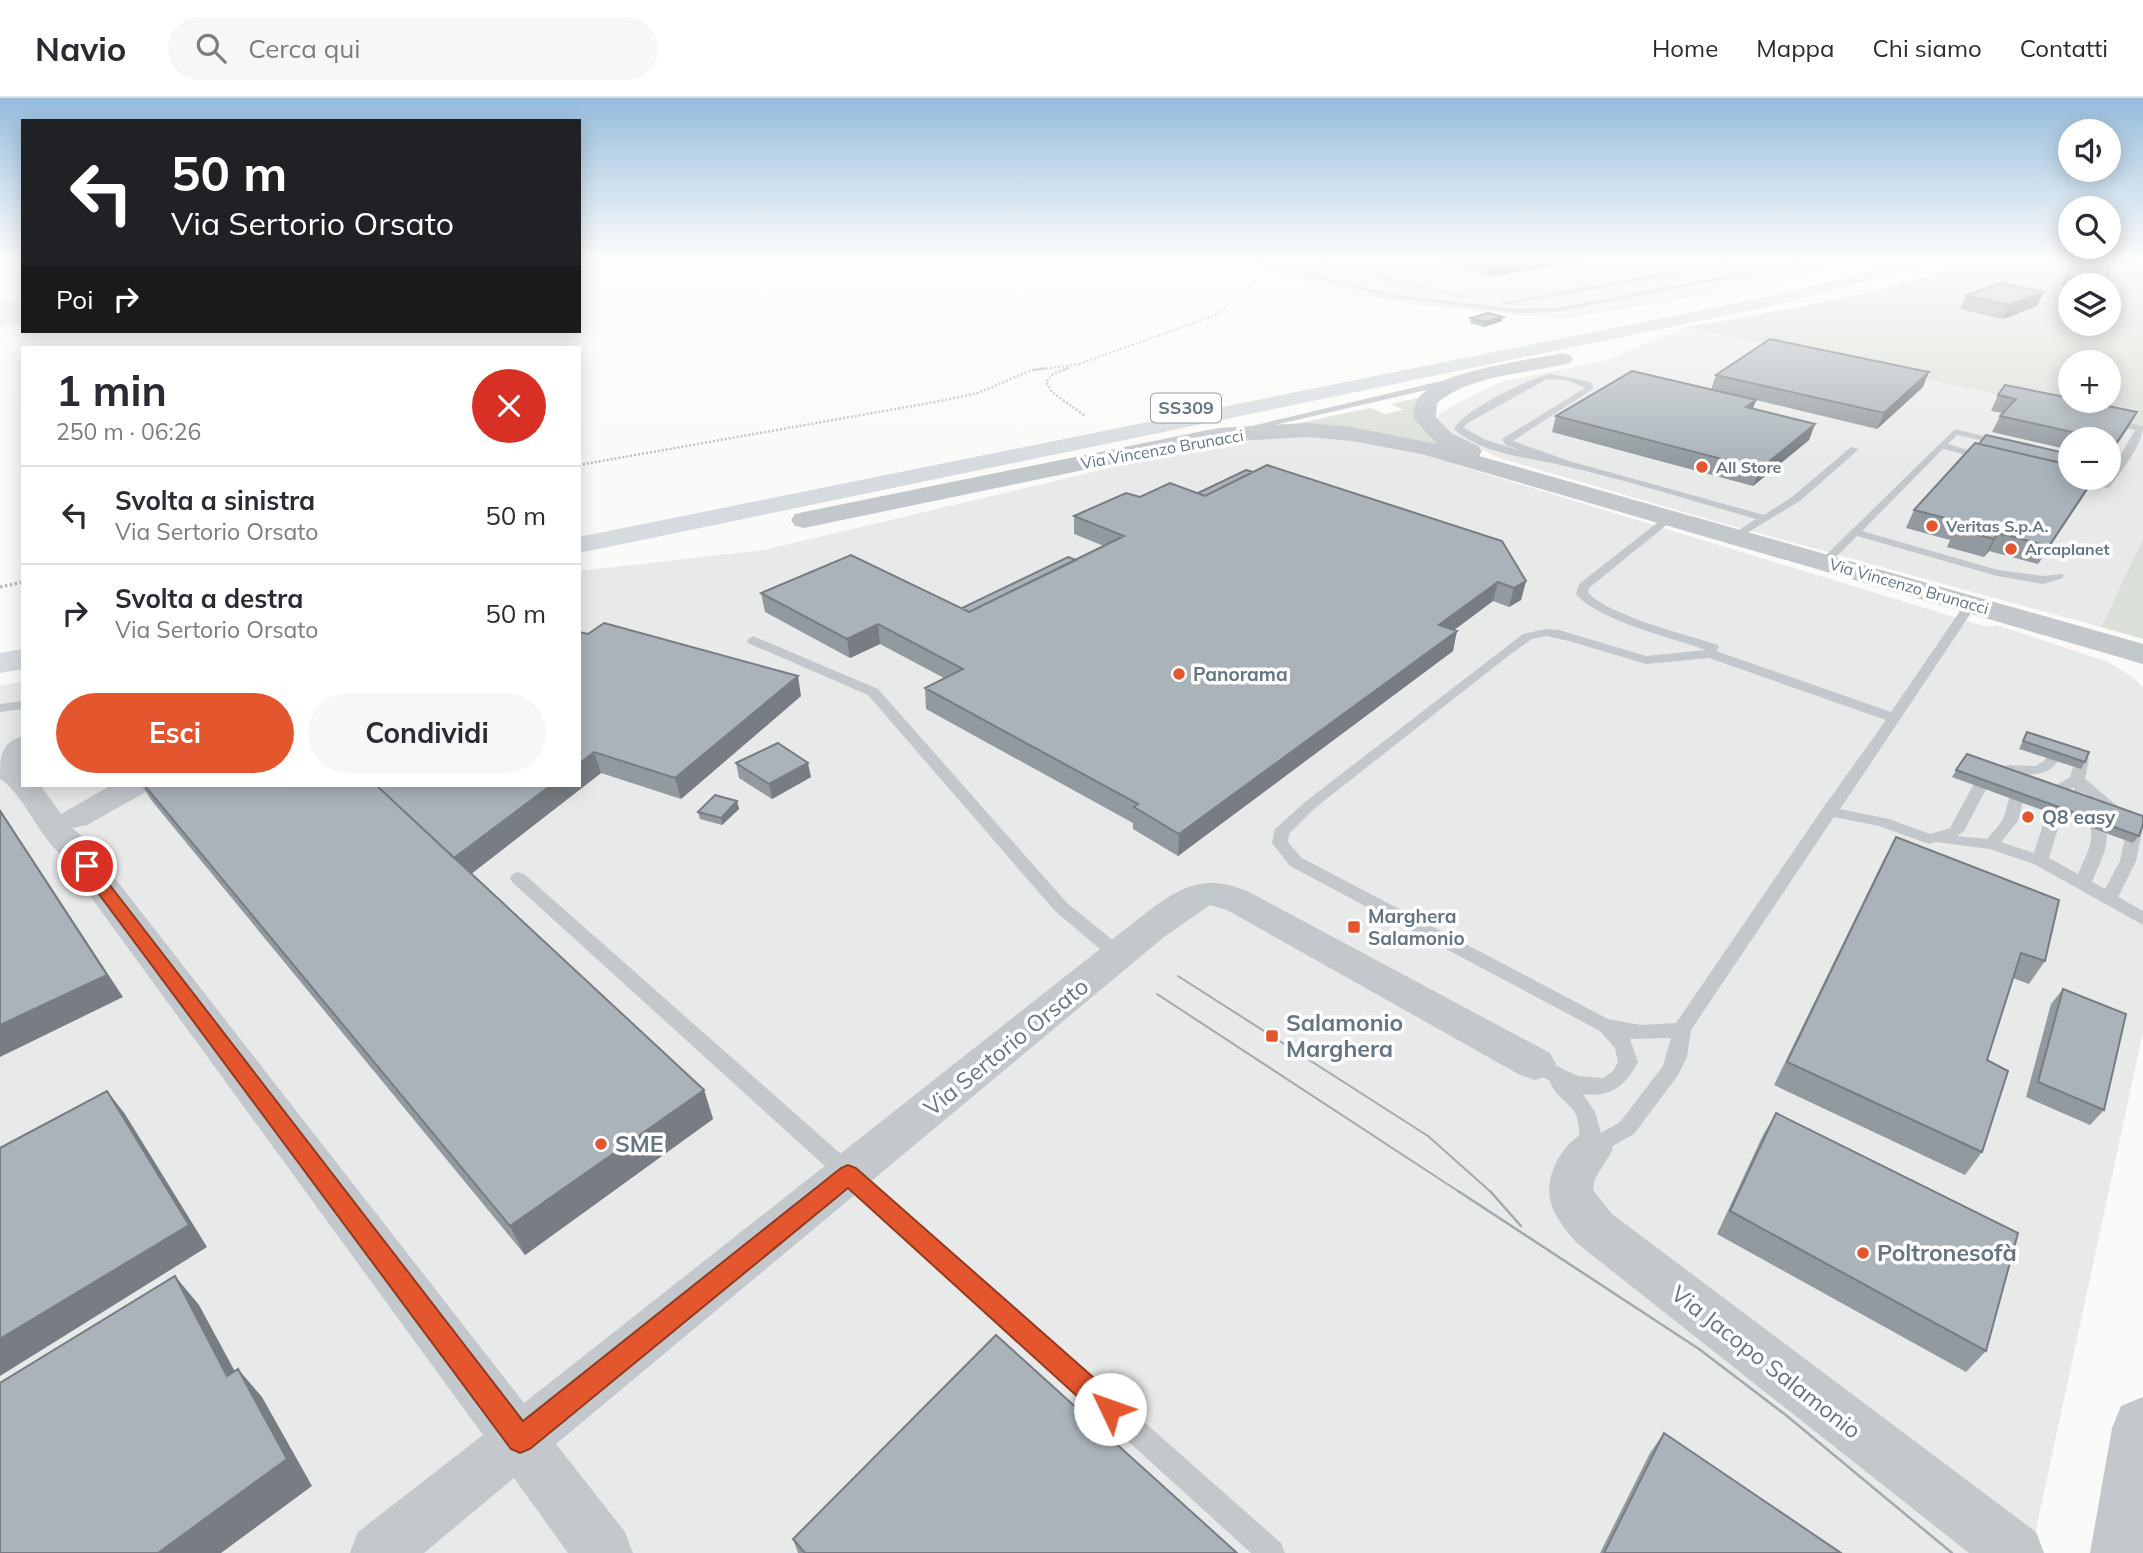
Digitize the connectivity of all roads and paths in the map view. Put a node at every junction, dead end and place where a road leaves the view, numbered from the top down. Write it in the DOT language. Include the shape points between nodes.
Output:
graph roads {
  1 [pos="1180,328"];
  2 [pos="1584,328"];
  3 [pos="1630,328"];
  4 [pos="1638,328"];
  5 [pos="1563,359"];
  6 [pos="1081,364"];
  7 [pos="1477,378"];
  8 [pos="2101,419"];
  9 [pos="1097,426"];
  10 [pos="1218,435"];
  11 [pos="1943,446"];
  12 [pos="2019,446"];
  13 [pos="1854,449"];
  14 [pos="1994,458"];
  15 [pos="2121,458"];
  16 [pos="1566,463"];
  17 [pos="581,465"];
  18 [pos="1671,517"];
  19 [pos="1764,519"];
  20 [pos="804,520"];
  21 [pos="581,530"];
  22 [pos="1854,532"];
  23 [pos="1729,534"];
  24 [pos="581,545"];
  25 [pos="581,553"];
  26 [pos="1825,562"];
  27 [pos="2059,576"];
  28 [pos="21,582"];
  29 [pos="0,587"];
  30 [pos="1972,604"];
  31 [pos="1609,612"];
  32 [pos="753,640"];
  33 [pos="21,641"];
  34 [pos="2096,642"];
  35 [pos="0,645"];
  36 [pos="2143,654"];
  37 [pos="1627,658"];
  38 [pos="21,659"];
  39 [pos="0,663"];
  40 [pos="2143,668"];
  41 [pos="21,705"];
  42 [pos="0,708"];
  43 [pos="1896,715"];
  44 [pos="2039,771"];
  45 [pos="2077,780"];
  46 [pos="30,787"];
  47 [pos="93,787"];
  48 [pos="132,787"];
  49 [pos="1828,811"];
  50 [pos="73,831"];
  51 [pos="1929,839"];
  52 [pos="1991,844"];
  53 [pos="2040,860"];
  54 [pos="518,878"];
  55 [pos="2083,884"];
  56 [pos="2108,899"];
  57 [pos="2143,919"];
  58 [pos="1119,956"];
  59 [pos="1601,1024"];
  60 [pos="1682,1029"];
  61 [pos="1535,1064"];
  62 [pos="1591,1149"];
  63 [pos="848,1175"];
  64 [pos="2143,1428"];
  65 [pos="520,1440"];
  66 [pos="379,1553"];
  67 [pos="604,1553"];
  68 [pos="1271,1553"];
  69 [pos="2015,1553"];
  70 [pos="2124,1553"];
  1 -- 6 [label="path"];
  2 -- 9 [label="main road, SS309"];
  3 -- 24 [label="main road, SS309"];
  4 -- 5 [label="main road"];
  5 -- 7 [label="street, Via Vincenzo Brunacci"];
  6 -- 9 [label="path" via="1046,382 1052,392"];
  6 -- 17 [label="path" via="1032,370 978,393 935,402"];
  7 -- 10 [label="lane"];
  7 -- 18 [label="street, Via Vincenzo Brunacci" via="1440,390 1424,408 1425,419 1443,438 1465,450"];
  8 -- 15 [label="lane" via="2141,428"];
  9 -- 21 [label="main road, SS309"];
  10 -- 18 [label="street, Via Vincenzo Brunacci" via="1308,430 1392,441"];
  10 -- 20 [label="street, Via Vincenzo Brunacci"];
  11 -- 12 [label="lane" via="1955,432"];
  11 -- 14 [label="lane"];
  11 -- 22 [label="lane"];
  13 -- 19 [label="lane" via="1796,499"];
  16 -- 16 [label="lane" via="1514,446 1507,439 1589,385 1555,377 1540,379 1462,422 1460,429 1475,438"];
  16 -- 19 [label="lane"];
  18 -- 23 [label="street, Via Vincenzo Brunacci"];
  18 -- 31 [label="lane" via="1583,587 1588,600"];
  19 -- 23 [label="lane"];
  20 -- 25 [label="main road"];
  22 -- 26 [label="lane"];
  22 -- 27 [label="lane" via="1997,573 2043,580"];
  23 -- 26 [label="street, Via Vincenzo Brunacci"];
  26 -- 30 [label="street, Via Vincenzo Brunacci"];
  28 -- 29 [label="path"];
  30 -- 34 [label="street, Via Vincenzo Brunacci"];
  30 -- 43 [label="lane"];
  31 -- 37 [label="lane" via="1652,634 1660,645"];
  31 -- 43 [label="lane"];
  32 -- 58 [label="lane" via="873,692 1061,907"];
  33 -- 35 [label="main road"];
  34 -- 36 [label="street, Via Vincenzo Brunacci"];
  34 -- 40 [label="street, Via Vincenzo Brunacci"];
  37 -- 43 [label="lane" via="1711,654"];
  37 -- 59 [label="lane" via="1558,634 1527,637 1310,805 1281,833 1280,843 1296,862"];
  38 -- 39 [label="main road"];
  41 -- 42 [label="lane"];
  43 -- 49 [label="lane"];
  44 -- 45 [label="lane" via="2056,751 2074,750 2082,759"];
  44 -- 51 [label="lane" via="2010,768 1987,772 1956,831"];
  44 -- 52 [label="lane" via="2017,794 2010,821"];
  45 -- 53 [label="lane" via="2063,786"];
  45 -- 55 [label="lane" via="2101,828"];
  45 -- 56 [label="lane" via="2135,827 2128,861"];
  46 -- 50 [label="street" via="58,833"];
  47 -- 50 [label="street" via="77,806"];
  48 -- 50 [label="street"];
  49 -- 51 [label="lane"];
  49 -- 60 [label="lane"];
  50 -- 65 [label="street"];
  51 -- 52 [label="lane"];
  52 -- 53 [label="lane"];
  53 -- 55 [label="lane"];
  54 -- 63 [label="lane"];
  55 -- 56 [label="lane"];
  56 -- 57 [label="lane"];
  58 -- 61 [label="street, Via Sertorio Orsato" via="1196,897 1217,893"];
  58 -- 63 [label="street, Via Sertorio Orsato"];
  59 -- 60 [label="lane" via="1644,1035"];
  59 -- 61 [label="lane" via="1624,1045 1628,1062 1614,1081 1588,1088"];
  60 -- 62 [label="lane" via="1671,1070 1627,1128"];
  61 -- 62 [label="lane" via="1582,1105 1591,1126"];
  62 -- 69 [label="street, Via Jacopo Salamonio" via="1571,1175 1569,1193 1595,1228"];
  63 -- 65 [label="street, Via Sertorio Orsato"];
  63 -- 68 [label="lane"];
  64 -- 70 [label="street"];
  65 -- 66 [label="street, Via Sertorio Orsato"];
  65 -- 67 [label="street"];
}
